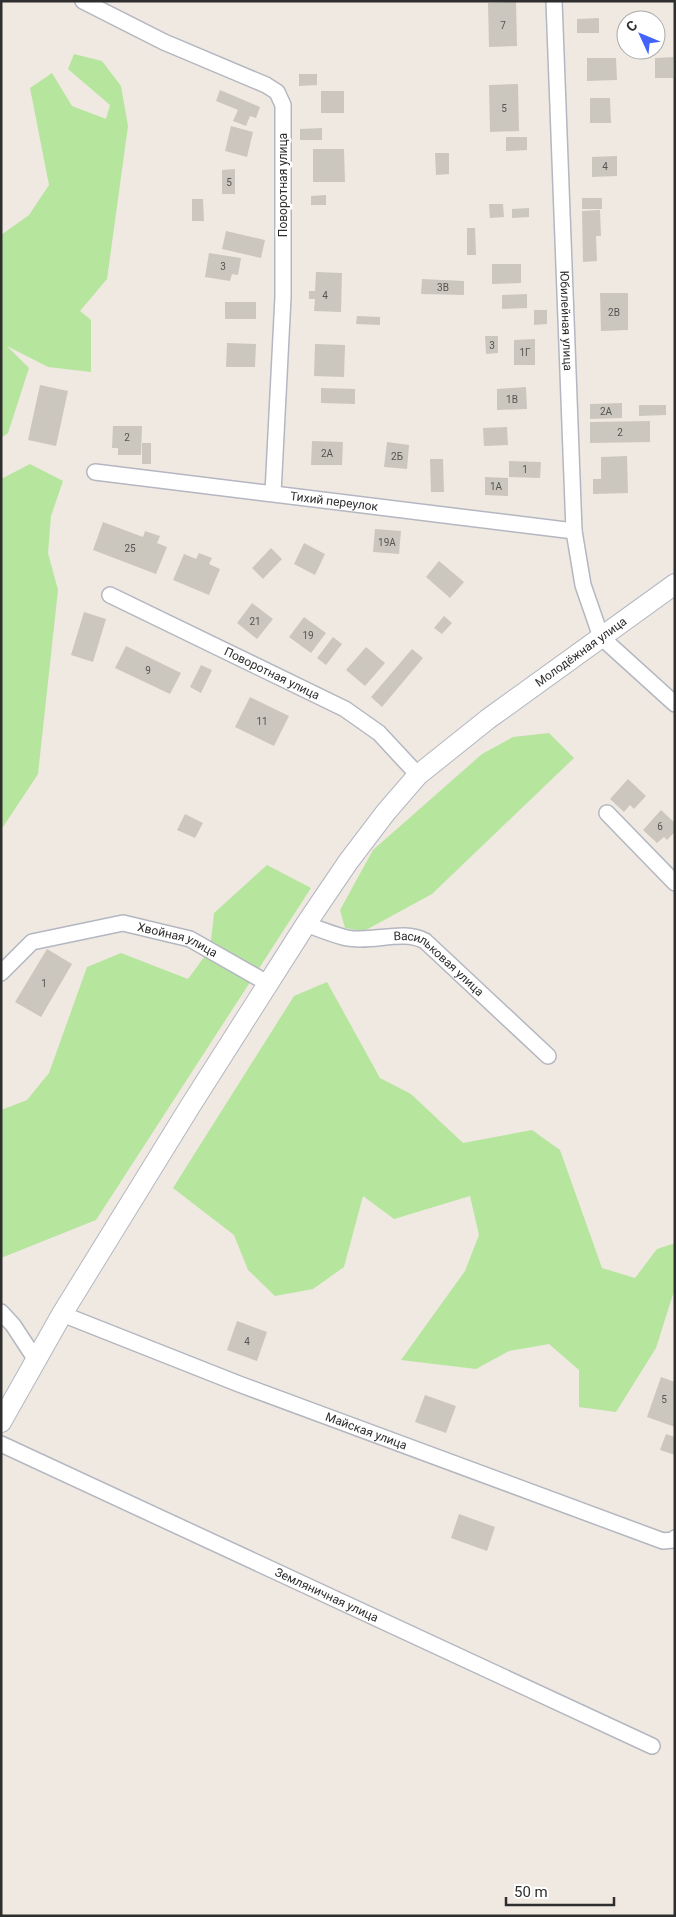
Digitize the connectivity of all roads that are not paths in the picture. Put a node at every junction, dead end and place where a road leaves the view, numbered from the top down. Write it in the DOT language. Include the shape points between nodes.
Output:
graph roads {
  1 [pos="82,1"];
  2 [pos="554,1"];
  3 [pos="95,472"];
  4 [pos="273,493"];
  5 [pos="574,531"];
  6 [pos="675,584"];
  7 [pos="110,595"];
  8 [pos="600,637"];
  9 [pos="675,704"];
  10 [pos="418,775"];
  11 [pos="607,813"];
  12 [pos="675,883"];
  13 [pos="306,924"];
  14 [pos="1,972"];
  15 [pos="269,984"];
  16 [pos="548,1056"];
  17 [pos="1,1312"];
  18 [pos="62,1314"];
  19 [pos="36,1360"];
  20 [pos="1,1422"];
  21 [pos="1,1444"];
  22 [pos="674,1539"];
  23 [pos="652,1746"];
  1 -- 4 [label="street, Поворотная улица" via="164,42 266,85 277,92 283,105 283,297"];
  2 -- 5 [label="street, Юбилейная улица"];
  3 -- 4 [label="street, Тихий переулок"];
  4 -- 5 [label="street, Тихий переулок"];
  5 -- 8 [label="street, Юбилейная улица" via="583,585"];
  6 -- 8 [label="street, Молодёжная улица"];
  7 -- 10 [label="street, Поворотная улица" via="345,709 379,733"];
  8 -- 9 [label="street"];
  8 -- 10 [label="street, Молодёжная улица"];
  10 -- 13 [label="street, Молодёжная улица" via="364,840"];
  11 -- 12 [label="street"];
  13 -- 15 [label="street, Молодёжная улица"];
  13 -- 16 [label="street, Васильковая улица" via="347,938 371,940 416,936"];
  14 -- 15 [label="street, Хвойная улица" via="32,942 123,923 190,939"];
  15 -- 18 [label="street, Молодёжная улица"];
  17 -- 19 [label="street"];
  18 -- 19 [label="street, Молодёжная улица"];
  18 -- 22 [label="street, Майская улица" via="239,1384 653,1538 663,1541"];
  19 -- 20 [label="street, Молодёжная улица"];
  21 -- 23 [label="street, Земляничная улица"];
}
